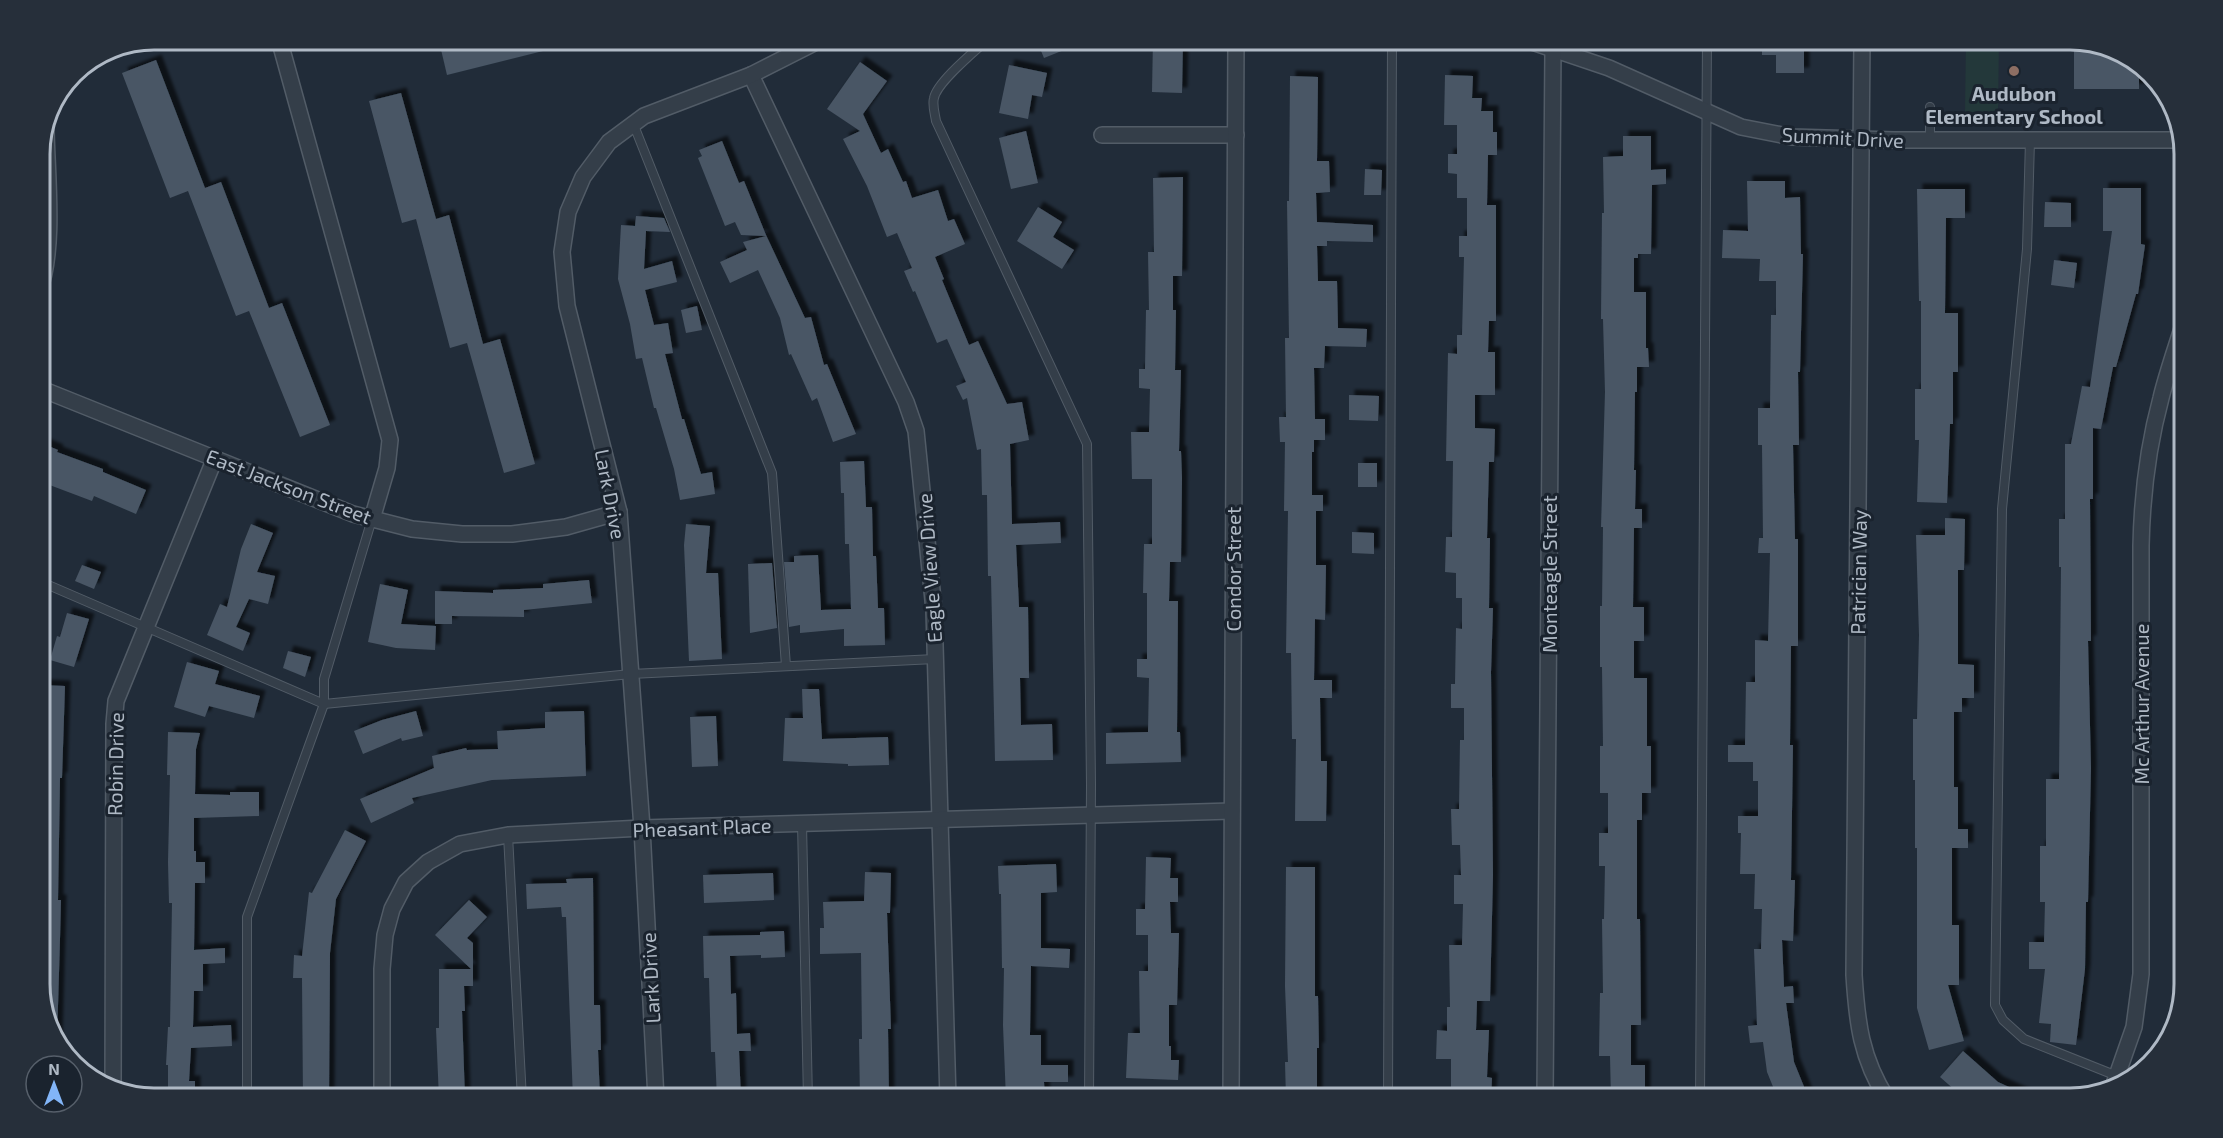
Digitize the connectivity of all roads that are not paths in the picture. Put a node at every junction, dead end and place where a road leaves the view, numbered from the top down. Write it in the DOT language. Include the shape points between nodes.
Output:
graph roads {
  1 [pos="282,50"];
  2 [pos="800,50"];
  3 [pos="977,50"];
  4 [pos="1236,50"];
  5 [pos="1392,50"];
  6 [pos="1553,50"];
  7 [pos="1559,50"];
  8 [pos="1707,50"];
  9 [pos="1862,50"];
  10 [pos="751,75"];
  11 [pos="1930,107"];
  12 [pos="1706,112"];
  13 [pos="633,123"];
  14 [pos="1102,135"];
  15 [pos="1236,135"];
  16 [pos="1862,140"];
  17 [pos="1930,140"];
  18 [pos="2030,140"];
  19 [pos="2172,140"];
  20 [pos="2173,358"];
  21 [pos="50,392"];
  22 [pos="215,458"];
  23 [pos="619,512"];
  24 [pos="372,519"];
  25 [pos="50,586"];
  26 [pos="145,627"];
  27 [pos="935,659"];
  28 [pos="786,666"];
  29 [pos="631,674"];
  30 [pos="324,704"];
  31 [pos="1232,811"];
  32 [pos="1090,815"];
  33 [pos="939,820"];
  34 [pos="802,824"];
  35 [pos="642,828"];
  36 [pos="508,835"];
  37 [pos="2118,1077"];
  38 [pos="113,1080"];
  39 [pos="2111,1080"];
  40 [pos="247,1088"];
  41 [pos="382,1088"];
  42 [pos="521,1088"];
  43 [pos="655,1088"];
  44 [pos="808,1088"];
  45 [pos="948,1088"];
  46 [pos="1089,1088"];
  47 [pos="1231,1088"];
  48 [pos="1388,1088"];
  49 [pos="1545,1088"];
  50 [pos="1700,1088"];
  51 [pos="1881,1088"];
  1 -- 24 [label="street" via="390,441 387,468"];
  2 -- 10 [label="street, Lark Drive"];
  3 -- 32 [label="lane" via="939,87 933,98 936,121 1087,444"];
  4 -- 15 [label="street, Condor Street"];
  5 -- 48 [label="lane"];
  6 -- 49 [label="street, Monteagle Street"];
  7 -- 12 [label="street, Summit Drive"];
  8 -- 12 [label="lane"];
  9 -- 16 [label="street, Patrician Way"];
  10 -- 13 [label="street, Lark Drive"];
  10 -- 27 [label="street, Eagle View Drive" via="906,402 916,431 933,598"];
  11 -- 17 [label="lane"];
  12 -- 16 [label="street, Summit Drive" via="1765,133"];
  12 -- 50 [label="lane"];
  13 -- 23 [label="street, Lark Drive" via="609,142 583,177 568,212 562,252 567,306"];
  13 -- 28 [label="lane" via="772,472"];
  14 -- 15 [label="street"];
  15 -- 31 [label="street, Condor Street"];
  16 -- 17 [label="street, Summit Drive"];
  16 -- 51 [label="street, Patrician Way" via="1854,975 1857,1021 1865,1056"];
  17 -- 18 [label="street, Summit Drive"];
  18 -- 19 [label="street, Summit Drive"];
  18 -- 39 [label="lane" via="2027,249 2002,509 1995,1005 2003,1020 2024,1039"];
  20 -- 37 [label="street, Mc Arthur Avenue" via="2161,398 2144,491 2141,974 2134,1028"];
  21 -- 22 [label="street, East Jackson Street"];
  22 -- 24 [label="street, East Jackson Street"];
  22 -- 26 [label="street, Robin Drive"];
  23 -- 24 [label="street, East Jackson Street" via="566,527 512,534 412,529"];
  23 -- 29 [label="street, Lark Drive"];
  24 -- 30 [label="lane" via="324,679"];
  25 -- 26 [label="lane"];
  26 -- 30 [label="lane"];
  26 -- 38 [label="street, Robin Drive" via="116,701 114,724"];
  27 -- 28 [label="lane"];
  27 -- 33 [label="street, Eagle View Drive"];
  28 -- 29 [label="lane"];
  29 -- 30 [label="lane"];
  29 -- 35 [label="street, Lark Drive"];
  30 -- 40 [label="lane" via="247,917"];
  31 -- 32 [label="street, Pheasant Place"];
  31 -- 47 [label="street, Condor Street"];
  32 -- 33 [label="street, Pheasant Place"];
  32 -- 46 [label="lane"];
  33 -- 34 [label="street, Pheasant Place"];
  33 -- 45 [label="street, Eagle View Drive"];
  34 -- 35 [label="street, Pheasant Place"];
  34 -- 44 [label="lane"];
  35 -- 36 [label="street, Pheasant Place"];
  35 -- 43 [label="street, Lark Drive"];
  36 -- 41 [label="street, Pheasant Place" via="460,844 428,862 406,882 392,909 382,969"];
  36 -- 42 [label="lane"];
}
